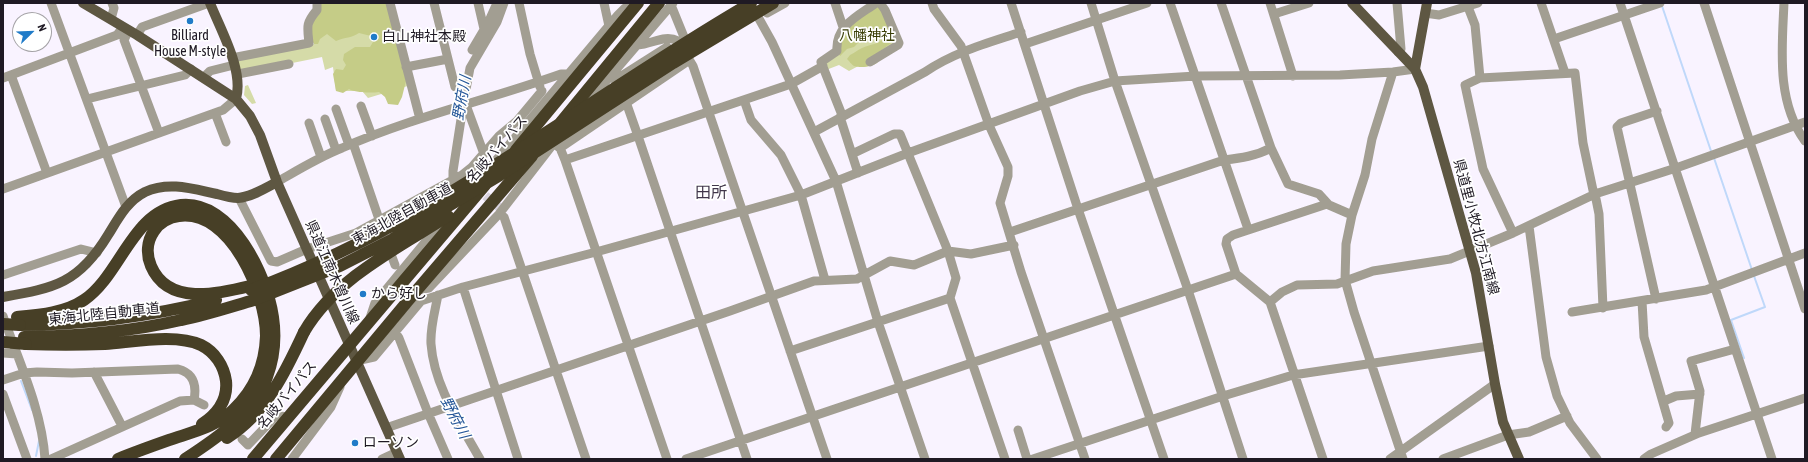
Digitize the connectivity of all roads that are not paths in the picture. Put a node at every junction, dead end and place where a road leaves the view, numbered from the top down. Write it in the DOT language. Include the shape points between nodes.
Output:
graph roads {
  1 [pos="51,3"];
  2 [pos="83,3"];
  3 [pos="112,3"];
  4 [pos="210,3"];
  5 [pos="317,3"];
  6 [pos="390,3"];
  7 [pos="434,3"];
  8 [pos="478,3"];
  9 [pos="497,3"];
  10 [pos="504,3"];
  11 [pos="519,3"];
  12 [pos="604,3"];
  13 [pos="638,3"];
  14 [pos="749,3"];
  15 [pos="773,3"];
  16 [pos="785,3"];
  17 [pos="834,3"];
  18 [pos="877,3"];
  19 [pos="932,3"];
  20 [pos="1011,3"];
  21 [pos="1091,3"];
  22 [pos="1147,3"];
  23 [pos="1170,3"];
  24 [pos="1221,3"];
  25 [pos="1270,3"];
  26 [pos="1309,3"];
  27 [pos="1352,3"];
  28 [pos="1397,3"];
  29 [pos="1478,3"];
  30 [pos="1541,3"];
  31 [pos="1620,3"];
  32 [pos="1660,3"];
  33 [pos="1704,3"];
  34 [pos="1784,3"];
  35 [pos="668,4"];
  36 [pos="1468,7"];
  37 [pos="1426,8"];
  38 [pos="1274,14"];
  39 [pos="1624,15"];
  40 [pos="759,17"];
  41 [pos="111,19"];
  42 [pos="1097,20"];
  43 [pos="609,26"];
  44 [pos="843,27"];
  45 [pos="484,29"];
  46 [pos="130,31"];
  47 [pos="1021,32"];
  48 [pos="681,39"];
  49 [pos="1554,39"];
  50 [pos="1025,44"];
  51 [pos="638,45"];
  52 [pos="472,50"];
  53 [pos="962,52"];
  54 [pos="1398,52"];
  55 [pos="69,54"];
  56 [pos="448,58"];
  57 [pos="690,59"];
  58 [pos="870,62"];
  59 [pos="289,64"];
  60 [pos="235,66"];
  61 [pos="823,66"];
  62 [pos="406,67"];
  63 [pos="191,69"];
  64 [pos="1415,69"];
  65 [pos="1393,72"];
  66 [pos="1565,73"];
  67 [pos="567,74"];
  68 [pos="1196,76"];
  69 [pos="1247,76"];
  70 [pos="1293,76"];
  71 [pos="7,77"];
  72 [pos="204,77"];
  73 [pos="1480,78"];
  74 [pos="613,79"];
  75 [pos="1115,81"];
  76 [pos="791,84"];
  77 [pos="142,85"];
  78 [pos="456,87"];
  79 [pos="543,90"];
  80 [pos="87,99"];
  81 [pos="236,99"];
  82 [pos="744,100"];
  83 [pos="626,102"];
  84 [pos="1044,104"];
  85 [pos="361,106"];
  86 [pos="461,106"];
  87 [pos="336,109"];
  88 [pos="709,111"];
  89 [pos="1657,111"];
  90 [pos="215,113"];
  91 [pos="841,116"];
  92 [pos="325,119"];
  93 [pos="420,119"];
  94 [pos="309,123"];
  95 [pos="578,124"];
  96 [pos="1801,124"];
  97 [pos="989,125"];
  98 [pos="814,132"];
  99 [pos="159,133"];
  100 [pos="372,136"];
  101 [pos="638,136"];
  102 [pos="1805,140"];
  103 [pos="226,142"];
  104 [pos="1751,142"];
  105 [pos="351,144"];
  106 [pos="557,145"];
  107 [pos="1271,148"];
  108 [pos="336,150"];
  109 [pos="106,152"];
  110 [pos="908,153"];
  111 [pos="484,154"];
  112 [pos="852,154"];
  113 [pos="321,157"];
  114 [pos="565,160"];
  115 [pos="1224,160"];
  116 [pos="1676,168"];
  117 [pos="858,172"];
  118 [pos="47,173"];
  119 [pos="836,181"];
  120 [pos="277,182"];
  121 [pos="454,182"];
  122 [pos="1628,184"];
  123 [pos="1150,186"];
  124 [pos="3,189"];
  125 [pos="800,195"];
  126 [pos="1595,195"];
  127 [pos="239,198"];
  128 [pos="1327,204"];
  129 [pos="126,208"];
  130 [pos="1078,209"];
  131 [pos="500,210"];
  132 [pos="742,212"];
  133 [pos="1352,215"];
  134 [pos="380,220"];
  135 [pos="1529,226"];
  136 [pos="1248,229"];
  137 [pos="670,232"];
  138 [pos="1010,232"];
  139 [pos="1513,233"];
  140 [pos="1014,245"];
  141 [pos="307,249"];
  142 [pos="948,251"];
  143 [pos="1470,251"];
  144 [pos="596,252"];
  145 [pos="97,253"];
  146 [pos="1805,253"];
  147 [pos="1788,259"];
  148 [pos="395,264"];
  149 [pos="523,271"];
  150 [pos="1236,274"];
  151 [pos="3,275"];
  152 [pos="864,276"];
  153 [pos="825,280"];
  154 [pos="1345,280"];
  155 [pos="463,287"];
  156 [pos="1716,287"];
  157 [pos="417,290"];
  158 [pos="1188,290"];
  159 [pos="252,292"];
  160 [pos="438,295"];
  161 [pos="772,296"];
  162 [pos="3,297"];
  163 [pos="950,298"];
  164 [pos="1656,299"];
  165 [pos="1642,301"];
  166 [pos="1270,302"];
  167 [pos="1603,308"];
  168 [pos="1805,309"];
  169 [pos="1572,312"];
  170 [pos="1114,315"];
  171 [pos="3,316"];
  172 [pos="18,321"];
  173 [pos="700,321"];
  174 [pos="878,322"];
  175 [pos="3,324"];
  176 [pos="367,324"];
  177 [pos="395,332"];
  178 [pos="3,336"];
  179 [pos="1044,338"];
  180 [pos="25,340"];
  181 [pos="3,342"];
  182 [pos="349,345"];
  183 [pos="628,345"];
  184 [pos="1489,346"];
  185 [pos="1735,349"];
  186 [pos="790,351"];
  187 [pos="3,353"];
  188 [pos="17,354"];
  189 [pos="356,362"];
  190 [pos="972,362"];
  191 [pos="1370,364"];
  192 [pos="556,370"];
  193 [pos="94,372"];
  194 [pos="24,373"];
  195 [pos="1293,375"];
  196 [pos="344,377"];
  197 [pos="3,380"];
  198 [pos="1495,384"];
  199 [pos="900,387"];
  200 [pos="496,391"];
  201 [pos="3,394"];
  202 [pos="1700,394"];
  203 [pos="1223,396"];
  204 [pos="1805,398"];
  205 [pos="194,400"];
  206 [pos="1664,401"];
  207 [pos="204,405"];
  208 [pos="449,406"];
  209 [pos="428,413"];
  210 [pos="1757,414"];
  211 [pos="313,416"];
  212 [pos="812,416"];
  213 [pos="1567,416"];
  214 [pos="287,418"];
  215 [pos="1150,421"];
  216 [pos="122,426"];
  217 [pos="386,428"];
  218 [pos="1666,428"];
  219 [pos="1018,430"];
  220 [pos="1695,434"];
  221 [pos="1508,435"];
  222 [pos="242,439"];
  223 [pos="169,440"];
  224 [pos="741,440"];
  225 [pos="1080,444"];
  226 [pos="398,455"];
  227 [pos="1401,455"];
  228 [pos="297,457"];
  229 [pos="121,458"];
  230 [pos="27,459"];
  231 [pos="45,459"];
  232 [pos="51,459"];
  233 [pos="185,459"];
  234 [pos="189,459"];
  235 [pos="252,459"];
  236 [pos="276,459"];
  237 [pos="283,459"];
  238 [pos="382,459"];
  239 [pos="448,459"];
  240 [pos="480,459"];
  241 [pos="518,459"];
  242 [pos="586,459"];
  243 [pos="667,459"];
  244 [pos="686,459"];
  245 [pos="747,459"];
  246 [pos="827,459"];
  247 [pos="926,459"];
  248 [pos="1005,459"];
  249 [pos="1027,459"];
  250 [pos="1033,459"];
  251 [pos="1085,459"];
  252 [pos="1164,459"];
  253 [pos="1243,459"];
  254 [pos="1323,459"];
  255 [pos="1390,459"];
  256 [pos="1444,459"];
  257 [pos="1519,459"];
  258 [pos="1597,459"];
  259 [pos="1644,459"];
  260 [pos="1772,459"];
  1 -- 55 [label="street"];
  2 -- 41 [label="main road, 県道江南木曽川線"];
  3 -- 41 [label="street" via="114,8"];
  4 -- 46 [label="street"];
  4 -- 60 [label="main road"];
  5 -- 60 [label="street" via="317,10 307,24 309,43"];
  6 -- 62 [label="street"];
  7 -- 56 [label="street"];
  8 -- 45 [label="street"];
  9 -- 45 [label="street"];
  10 -- 86 [label="street" via="497,22 470,68"];
  11 -- 79 [label="street" via="530,54"];
  12 -- 43 [label="street"];
  13 -- 43 [label="street" via="625,8"];
  13 -- 176 [label="highway, 名岐バイパス" via="551,110"];
  14 -- 40 [label="street"];
  14 -- 48 [label="street" via="712,20"];
  14 -- 159 [label="highway, 東海北陸自動車道, bridge" via="452,192 362,242"];
  15 -- 95 [label="highway, 東海北陸自動車道, bridge" via="673,62"];
  16 -- 40 [label="street"];
  17 -- 44 [label="street"];
  18 -- 44 [label="street"];
  18 -- 58 [label="street" via="885,10 899,43"];
  19 -- 53 [label="street" via="961,46"];
  20 -- 47 [label="street"];
  21 -- 42 [label="street"];
  22 -- 42 [label="street"];
  23 -- 68 [label="street"];
  24 -- 69 [label="street"];
  25 -- 38 [label="street"];
  26 -- 38 [label="street"];
  27 -- 54 [label="main road"];
  28 -- 54 [label="street" via="1400,49"];
  29 -- 36 [label="street"];
  30 -- 49 [label="street"];
  31 -- 39 [label="street"];
  32 -- 39 [label="street"];
  33 -- 104 [label="street"];
  34 -- 96 [label="street" via="1782,66 1788,106"];
  35 -- 48 [label="street"];
  35 -- 51 [label="street"];
  35 -- 157 [label="highway"];
  36 -- 37 [label="street" via="1439,15"];
  36 -- 73 [label="street" via="1475,25"];
  37 -- 64 [label="main road"];
  38 -- 70 [label="street"];
  39 -- 49 [label="street"];
  39 -- 89 [label="street"];
  40 -- 57 [label="street"];
  40 -- 76 [label="street"];
  41 -- 46 [label="main road, 県道江南木曽川線"];
  42 -- 50 [label="street"];
  42 -- 75 [label="street"];
  43 -- 67 [label="street"];
  44 -- 61 [label="street" via="836,43 837,51 821,62"];
  45 -- 52 [label="street"];
  46 -- 55 [label="street"];
  46 -- 63 [label="main road, 県道江南木曽川線"];
  46 -- 77 [label="street" via="124,40"];
  47 -- 50 [label="street"];
  47 -- 53 [label="street"];
  48 -- 51 [label="street" via="668,37"];
  48 -- 57 [label="street"];
  48 -- 74 [label="street"];
  49 -- 66 [label="street"];
  50 -- 84 [label="street"];
  51 -- 74 [label="street"];
  53 -- 91 [label="street" via="940,61 925,72"];
  53 -- 97 [label="street"];
  54 -- 64 [label="main road"];
  55 -- 71 [label="street"];
  55 -- 80 [label="street"];
  56 -- 62 [label="street"];
  56 -- 78 [label="street"];
  57 -- 83 [label="street"];
  57 -- 88 [label="street"];
  59 -- 60 [label="street"];
  60 -- 72 [label="street" via="210,71"];
  60 -- 81 [label="main road" via="239,88"];
  61 -- 76 [label="street"];
  61 -- 91 [label="street"];
  62 -- 93 [label="street"];
  63 -- 72 [label="main road, 県道江南木曽川線"];
  63 -- 77 [label="street" via="185,75"];
  64 -- 65 [label="street"];
  64 -- 143 [label="main road, 県道里小牧北方江南線" via="1426,95"];
  65 -- 70 [label="street"];
  65 -- 133 [label="street"];
  66 -- 73 [label="street"];
  66 -- 126 [label="street" via="1575,72 1583,143"];
  67 -- 79 [label="street"];
  67 -- 79 [label="street" via="561,74"];
  68 -- 69 [label="street"];
  68 -- 75 [label="street"];
  68 -- 115 [label="street"];
  69 -- 70 [label="street"];
  69 -- 107 [label="street"];
  71 -- 118 [label="street"];
  72 -- 81 [label="main road, 県道江南木曽川線"];
  73 -- 139 [label="street" via="1465,85 1470,113 1484,169"];
  74 -- 83 [label="street"];
  74 -- 106 [label="street"];
  75 -- 84 [label="street"];
  75 -- 123 [label="street"];
  76 -- 82 [label="street"];
  76 -- 98 [label="street"];
  77 -- 80 [label="street"];
  77 -- 99 [label="street"];
  79 -- 86 [label="street"];
  79 -- 111 [label="street"];
  79 -- 176 [label="street" via="375,303"];
  80 -- 109 [label="street"];
  81 -- 90 [label="street"];
  81 -- 120 [label="main road, 県道江南木曽川線" via="250,116 260,135"];
  82 -- 88 [label="street"];
  82 -- 125 [label="street" via="750,120 781,155"];
  83 -- 101 [label="street"];
  83 -- 106 [label="street"];
  84 -- 97 [label="street"];
  84 -- 130 [label="street"];
  85 -- 100 [label="street"];
  86 -- 93 [label="street"];
  86 -- 111 [label="street"];
  86 -- 121 [label="street"];
  87 -- 105 [label="street"];
  88 -- 101 [label="street"];
  88 -- 132 [label="street"];
  89 -- 116 [label="street"];
  89 -- 122 [label="street" via="1616,127"];
  90 -- 99 [label="street"];
  90 -- 103 [label="street"];
  91 -- 98 [label="street"];
  91 -- 112 [label="street"];
  92 -- 108 [label="street"];
  93 -- 100 [label="street"];
  94 -- 113 [label="street"];
  95 -- 159 [label="highway, 東海北陸自動車道, bridge" via="393,239 333,269"];
  95 -- 234 [label="highway, bridge" via="462,207 344,284 321,307 304,332 282,378 256,415 230,437"];
  96 -- 102 [label="street"];
  96 -- 104 [label="street"];
  97 -- 110 [label="street"];
  97 -- 138 [label="street" via="1008,168 1000,203"];
  98 -- 119 [label="street"];
  99 -- 109 [label="street"];
  100 -- 105 [label="street"];
  101 -- 114 [label="street"];
  101 -- 137 [label="street"];
  104 -- 116 [label="street"];
  104 -- 147 [label="street"];
  105 -- 108 [label="street"];
  105 -- 134 [label="street"];
  106 -- 114 [label="street"];
  106 -- 131 [label="street"];
  107 -- 115 [label="street" via="1244,158"];
  107 -- 128 [label="street" via="1288,184 1319,194"];
  108 -- 113 [label="street"];
  109 -- 118 [label="street"];
  109 -- 129 [label="street"];
  110 -- 112 [label="street" via="900,134 894,134"];
  110 -- 117 [label="street"];
  110 -- 142 [label="street"];
  111 -- 121 [label="street"];
  112 -- 117 [label="street"];
  113 -- 120 [label="street"];
  114 -- 144 [label="street"];
  115 -- 123 [label="street"];
  115 -- 136 [label="street"];
  116 -- 122 [label="street"];
  116 -- 156 [label="street"];
  117 -- 119 [label="street"];
  118 -- 124 [label="street"];
  119 -- 125 [label="street"];
  119 -- 152 [label="street"];
  120 -- 127 [label="main road"];
  120 -- 141 [label="main road, 県道江南木曽川線"];
  121 -- 134 [label="street"];
  122 -- 126 [label="street"];
  122 -- 164 [label="street"];
  123 -- 130 [label="street"];
  123 -- 158 [label="street"];
  125 -- 132 [label="street"];
  125 -- 153 [label="street"];
  126 -- 135 [label="street"];
  126 -- 167 [label="street" via="1599,214"];
  127 -- 129 [label="main road" via="182,187 164,187 139,196"];
  127 -- 141 [label="street" via="271,261 277,262"];
  128 -- 133 [label="street"];
  128 -- 136 [label="street"];
  129 -- 145 [label="main road"];
  130 -- 138 [label="street"];
  130 -- 170 [label="street"];
  131 -- 149 [label="street"];
  131 -- 157 [label="street" via="429,288"];
  132 -- 137 [label="street"];
  132 -- 161 [label="street"];
  133 -- 154 [label="street" via="1346,244"];
  134 -- 141 [label="street" via="356,233"];
  134 -- 148 [label="street"];
  135 -- 139 [label="street"];
  135 -- 213 [label="street" via="1546,357 1557,396"];
  136 -- 150 [label="street" via="1227,239 1226,244"];
  137 -- 144 [label="street"];
  137 -- 173 [label="street"];
  138 -- 140 [label="street"];
  139 -- 143 [label="street"];
  140 -- 142 [label="street" via="971,254"];
  140 -- 179 [label="street"];
  141 -- 182 [label="main road, 県道江南木曽川線"];
  142 -- 152 [label="street" via="914,264 890,261"];
  142 -- 163 [label="street" via="956,278"];
  143 -- 154 [label="street" via="1450,259 1373,270"];
  143 -- 184 [label="main road, 県道里小牧北方江南線"];
  144 -- 149 [label="street"];
  144 -- 183 [label="street"];
  145 -- 151 [label="street" via="81,249"];
  145 -- 162 [label="main road" via="85,267 60,283 43,290"];
  146 -- 147 [label="street"];
  147 -- 156 [label="street"];
  147 -- 168 [label="street"];
  149 -- 155 [label="street"];
  149 -- 192 [label="street"];
  150 -- 158 [label="street"];
  150 -- 166 [label="street"];
  152 -- 153 [label="street" via="857,279"];
  152 -- 174 [label="street"];
  153 -- 161 [label="street" via="814,281"];
  154 -- 166 [label="street" via="1338,284 1297,285 1282,292"];
  154 -- 191 [label="street"];
  155 -- 160 [label="street"];
  155 -- 200 [label="street"];
  156 -- 164 [label="street"];
  156 -- 185 [label="street"];
  157 -- 189 [label="highway"];
  158 -- 170 [label="street"];
  158 -- 203 [label="street"];
  159 -- 172 [label="highway, 東海北陸自動車道" via="138,317 55,325"];
  159 -- 180 [label="highway, 東海北陸自動車道" via="181,320 143,327"];
  159 -- 223 [label="highway" via="201,295 187,294 170,288 153,270 148,257 154,231 166,220 183,215 194,216 214,225 234,246 248,269 258,291 265,321 266,336 262,364 243,400 214,424"];
  160 -- 177 [label="street" via="421,301"];
  160 -- 208 [label="street" via="432,355 439,383"];
  161 -- 173 [label="street"];
  161 -- 186 [label="street"];
  163 -- 174 [label="street"];
  163 -- 190 [label="street"];
  164 -- 165 [label="street"];
  165 -- 167 [label="street"];
  165 -- 206 [label="street" via="1644,338"];
  166 -- 195 [label="street"];
  167 -- 169 [label="street"];
  170 -- 179 [label="street"];
  170 -- 215 [label="street"];
  171 -- 172 [label="highway"];
  171 -- 188 [label="street"];
  172 -- 175 [label="highway, 東海北陸自動車道, bridge"];
  172 -- 233 [label="highway" via="83,301 110,274 144,224 162,211 190,205 213,213 224,221 245,244 266,288 273,318 273,350 260,392 247,410 218,436"];
  173 -- 183 [label="street"];
  173 -- 224 [label="street"];
  174 -- 186 [label="street"];
  174 -- 199 [label="street"];
  176 -- 182 [label="highway, 名岐バイパス"];
  177 -- 189 [label="street" via="374,357"];
  177 -- 209 [label="street"];
  178 -- 180 [label="highway, 東海北陸自動車道"];
  179 -- 190 [label="street"];
  179 -- 225 [label="street"];
  180 -- 181 [label="highway, bridge"];
  180 -- 223 [label="highway" via="78,345 175,340 195,343 210,350 222,366 225,376 226,386 221,405 216,413 200,425"];
  182 -- 189 [label="main road, 県道江南木曽川線"];
  182 -- 214 [label="highway, 名岐バイパス"];
  183 -- 192 [label="street"];
  183 -- 243 [label="street"];
  184 -- 191 [label="street"];
  184 -- 198 [label="main road, 県道里小牧北方江南線"];
  185 -- 202 [label="street" via="1691,361"];
  185 -- 210 [label="street"];
  186 -- 212 [label="street"];
  187 -- 188 [label="street"];
  188 -- 194 [label="street"];
  189 -- 196 [label="highway"];
  189 -- 217 [label="main road, 県道江南木曽川線"];
  190 -- 199 [label="street"];
  190 -- 248 [label="street"];
  191 -- 195 [label="street"];
  191 -- 227 [label="street"];
  192 -- 200 [label="street"];
  192 -- 242 [label="street"];
  193 -- 194 [label="street"];
  193 -- 205 [label="street" via="178,369 186,371 193,378"];
  193 -- 216 [label="street"];
  194 -- 197 [label="street"];
  194 -- 231 [label="street" via="44,438"];
  195 -- 203 [label="street"];
  195 -- 254 [label="street"];
  196 -- 211 [label="highway"];
  196 -- 228 [label="street" via="331,407"];
  198 -- 221 [label="main road, 県道里小牧北方江南線"];
  198 -- 227 [label="street"];
  199 -- 212 [label="street"];
  199 -- 247 [label="street"];
  200 -- 208 [label="street"];
  200 -- 241 [label="street"];
  201 -- 230 [label="street"];
  202 -- 206 [label="street" via="1676,396"];
  202 -- 220 [label="street"];
  203 -- 215 [label="street"];
  203 -- 253 [label="street"];
  204 -- 210 [label="street"];
  205 -- 207 [label="street"];
  205 -- 216 [label="street" via="180,400"];
  206 -- 218 [label="street" via="1669,423"];
  208 -- 209 [label="street"];
  208 -- 240 [label="street"];
  209 -- 217 [label="street"];
  209 -- 239 [label="street"];
  210 -- 220 [label="street"];
  210 -- 260 [label="street"];
  211 -- 236 [label="highway"];
  211 -- 237 [label="highway"];
  212 -- 224 [label="street"];
  212 -- 246 [label="street"];
  213 -- 221 [label="street" via="1529,432"];
  213 -- 258 [label="street"];
  214 -- 222 [label="street" via="279,415 274,418 248,445"];
  214 -- 235 [label="highway, 名岐バイパス"];
  215 -- 225 [label="street"];
  215 -- 252 [label="street"];
  216 -- 232 [label="street"];
  217 -- 226 [label="main road, 県道江南木曽川線"];
  219 -- 249 [label="street"];
  220 -- 259 [label="street"];
  221 -- 256 [label="street"];
  221 -- 257 [label="main road, 県道里小牧北方江南線"];
  223 -- 229 [label="highway"];
  224 -- 244 [label="street"];
  224 -- 245 [label="street"];
  225 -- 250 [label="street"];
  225 -- 251 [label="street"];
  226 -- 238 [label="street"];
  227 -- 255 [label="street"];
}
